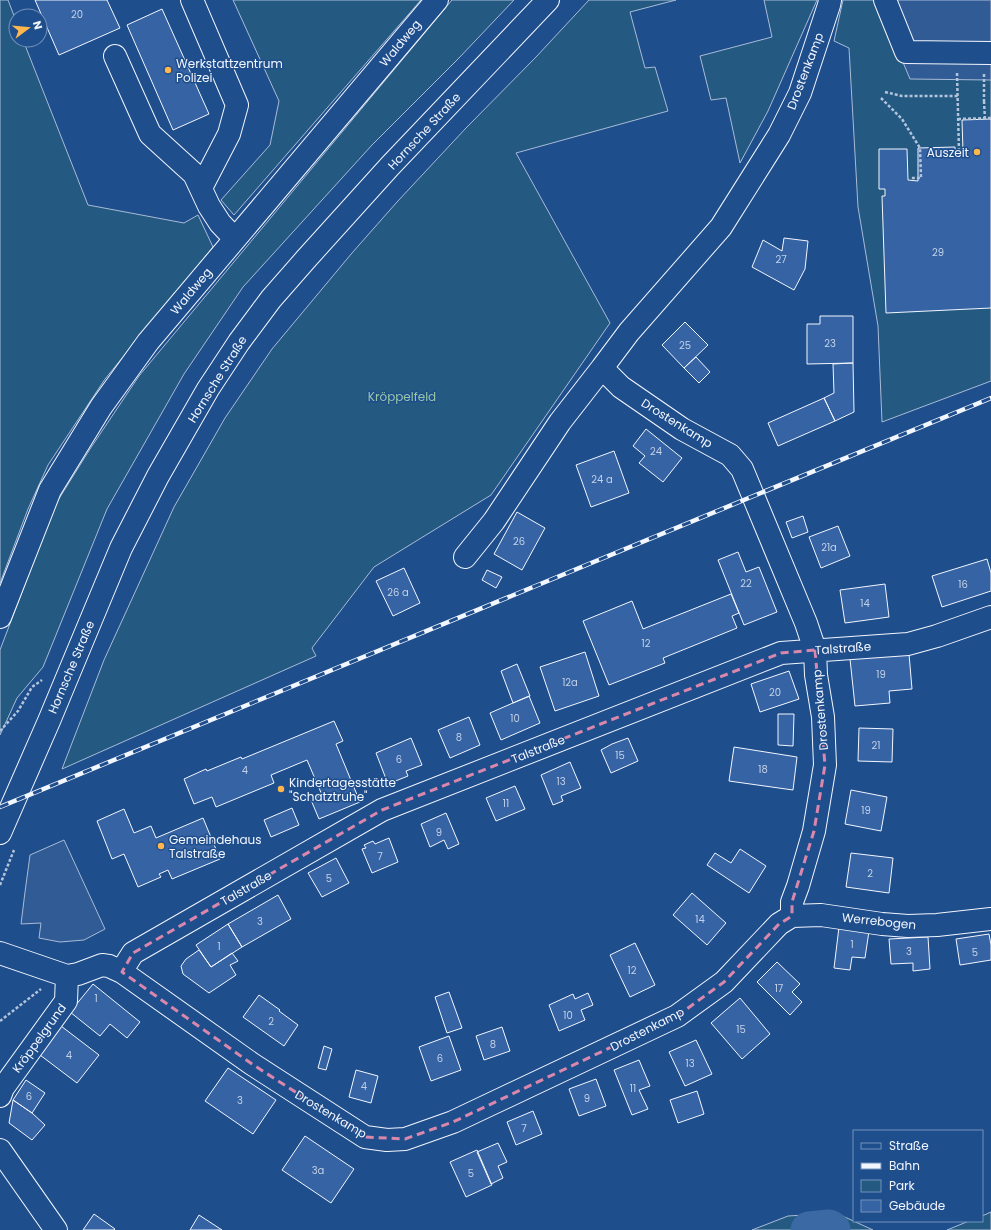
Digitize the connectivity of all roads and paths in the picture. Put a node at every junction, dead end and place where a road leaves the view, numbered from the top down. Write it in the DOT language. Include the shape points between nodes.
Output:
graph roads {
  1 [pos="192,0"];
  2 [pos="437,0"];
  3 [pos="548,0"];
  4 [pos="830,0"];
  5 [pos="885,0"];
  6 [pos="956,53"];
  7 [pos="987,53"];
  8 [pos="115,56"];
  9 [pos="885,92"];
  10 [pos="958,96"];
  11 [pos="881,98"];
  12 [pos="991,118"];
  13 [pos="958,119"];
  14 [pos="985,120"];
  15 [pos="959,152"];
  16 [pos="910,178"];
  17 [pos="201,188"];
  18 [pos="235,239"];
  19 [pos="602,368"];
  20 [pos="465,558"];
  21 [pos="0,616"];
  22 [pos="991,617"];
  23 [pos="815,650"];
  24 [pos="47,677"];
  25 [pos="0,731"];
  26 [pos="0,833"];
  27 [pos="14,850"];
  28 [pos="0,885"];
  29 [pos="792,916"];
  30 [pos="991,919"];
  31 [pos="0,953"];
  32 [pos="122,972"];
  33 [pos="68,976"];
  34 [pos="41,989"];
  35 [pos="0,1020"];
  36 [pos="0,1096"];
  37 [pos="0,1150"];
  38 [pos="56,1230"];
  1 -- 17 [label="street" via="237,105 229,134"];
  2 -- 18 [label="street, Waldweg"];
  3 -- 26 [label="street, Hornsche Straße" via="390,166 306,259 267,305 217,375 158,476 121,548"];
  4 -- 19 [label="street, Drostenkamp" via="800,93 779,135 721,227 629,332"];
  5 -- 6 [label="street" via="906,52"];
  6 -- 7 [label="street"];
  6 -- 10 [label="path"];
  7 -- 14 [label="path, bridge"];
  8 -- 17 [label="street" via="150,134 194,174"];
  9 -- 10 [label="path" via="902,96"];
  10 -- 13 [label="path"];
  11 -- 16 [label="path" via="902,119 920,148 921,178"];
  12 -- 13 [label="path"];
  13 -- 15 [label="path"];
  17 -- 18 [label="street" via="220,223"];
  18 -- 21 [label="street, Waldweg" via="148,342 101,407 50,490"];
  19 -- 20 [label="street, Drostenkamp" via="560,422 494,521"];
  19 -- 23 [label="street, Drostenkamp" via="621,387 682,429 730,455 742,469"];
  22 -- 23 [label="street, Talstraße" via="908,644"];
  23 -- 29 [label="street, Drostenkamp" via="823,717 825,765 814,831 792,902"];
  23 -- 32 [label="street, Talstraße" via="781,653 382,810 133,954"];
  24 -- 25 [label="path" via="32,687 18,711"];
  27 -- 28 [label="path"];
  29 -- 30 [label="street, Werrebogen" via="821,914 908,926"];
  29 -- 32 [label="street, Drostenkamp" via="780,924 724,982 677,1016 453,1122 405,1139 365,1137 252,1064"];
  31 -- 33 [label="street"];
  32 -- 33 [label="street, Drostenkamp" via="102,965"];
  33 -- 36 [label="street, Kröppelgrund" via="66,1001 3,1088"];
  34 -- 35 [label="path"];
  37 -- 38 [label="street"];
}
